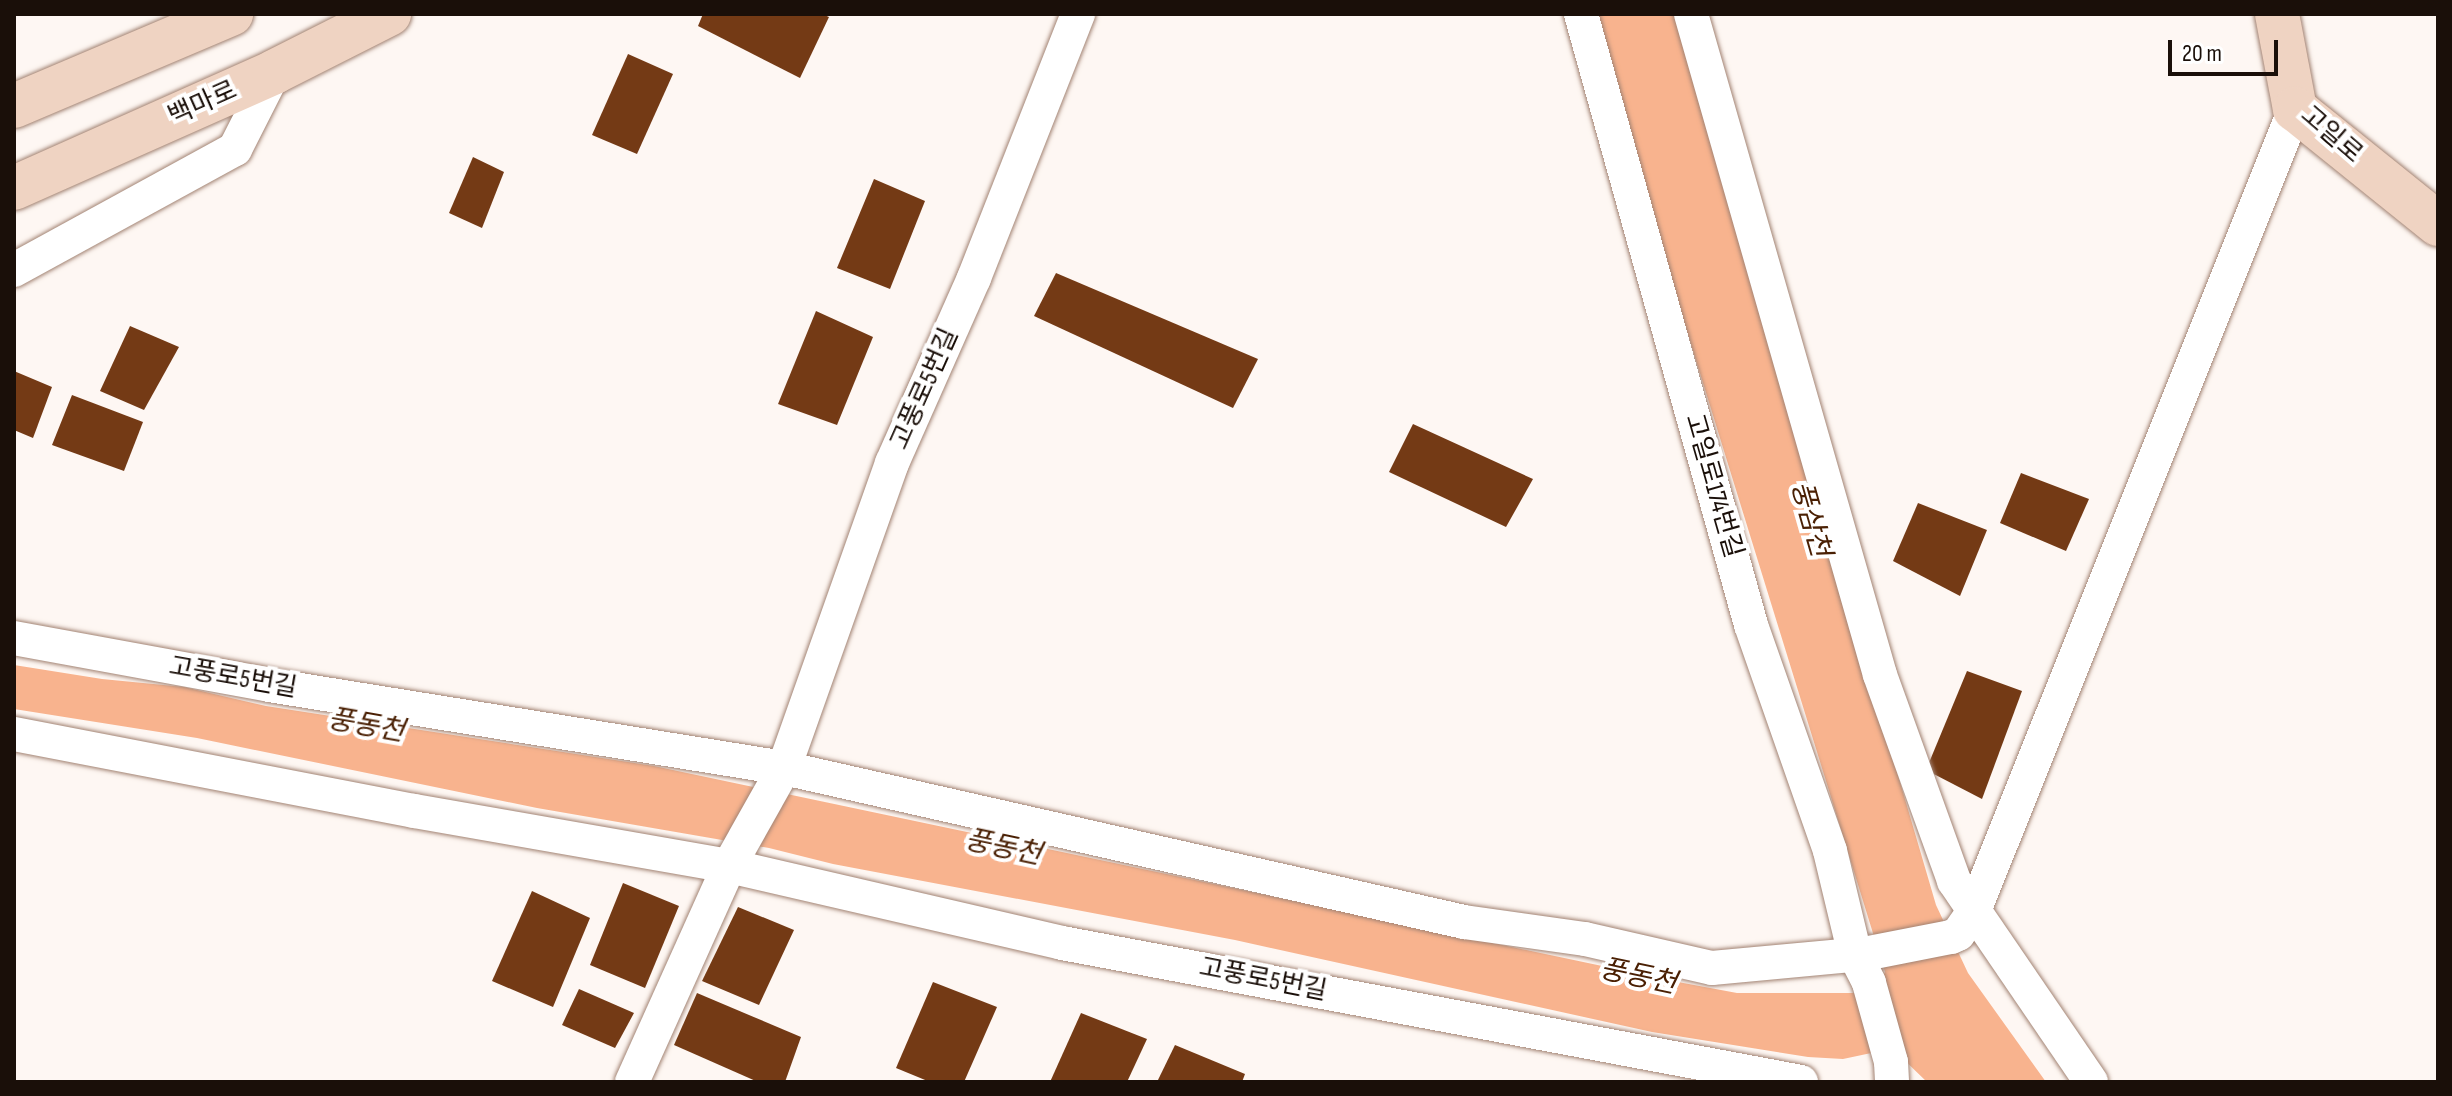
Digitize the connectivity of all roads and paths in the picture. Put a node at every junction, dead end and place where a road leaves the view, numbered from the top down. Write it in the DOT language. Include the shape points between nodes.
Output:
graph roads {
  1 [pos="231,14"];
  2 [pos="389,14"];
  3 [pos="1078,14"];
  4 [pos="1581,14"];
  5 [pos="1691,14"];
  6 [pos="2277,14"];
  7 [pos="274,72"];
  8 [pos="14,106"];
  9 [pos="2295,109"];
  10 [pos="14,188"];
  11 [pos="2438,224"];
  12 [pos="14,270"];
  13 [pos="14,638"];
  14 [pos="14,734"];
  15 [pos="780,775"];
  16 [pos="735,857"];
  17 [pos="1966,923"];
  18 [pos="1863,964"];
  19 [pos="1892,1072"];
  20 [pos="632,1082"];
  21 [pos="1801,1082"];
  22 [pos="2091,1082"];
  1 -- 8 [label="main road"];
  2 -- 7 [label="main road, 백마로"];
  3 -- 15 [label="street, 고풍로5번길" via="974,278 892,463"];
  4 -- 18 [label="street, 고일로174번길" via="1751,625 1830,851"];
  5 -- 17 [label="street" via="1880,675"];
  6 -- 9 [label="main road, 고일로"];
  7 -- 10 [label="main road, 백마로"];
  7 -- 12 [label="street" via="235,149"];
  9 -- 11 [label="main road, 고일로"];
  9 -- 17 [label="street"];
  13 -- 15 [label="street, 고풍로5번길"];
  14 -- 16 [label="street, 고풍로5번길" via="399,808"];
  15 -- 16 [label="street"];
  15 -- 18 [label="street, 고풍로5번길" via="1464,922 1585,939 1712,968"];
  16 -- 20 [label="street"];
  16 -- 21 [label="street, 고풍로5번길" via="1062,943"];
  17 -- 18 [label="street, 고풍로5번길"];
  17 -- 22 [label="street"];
  18 -- 19 [label="street, 고일로174번길"];
}
